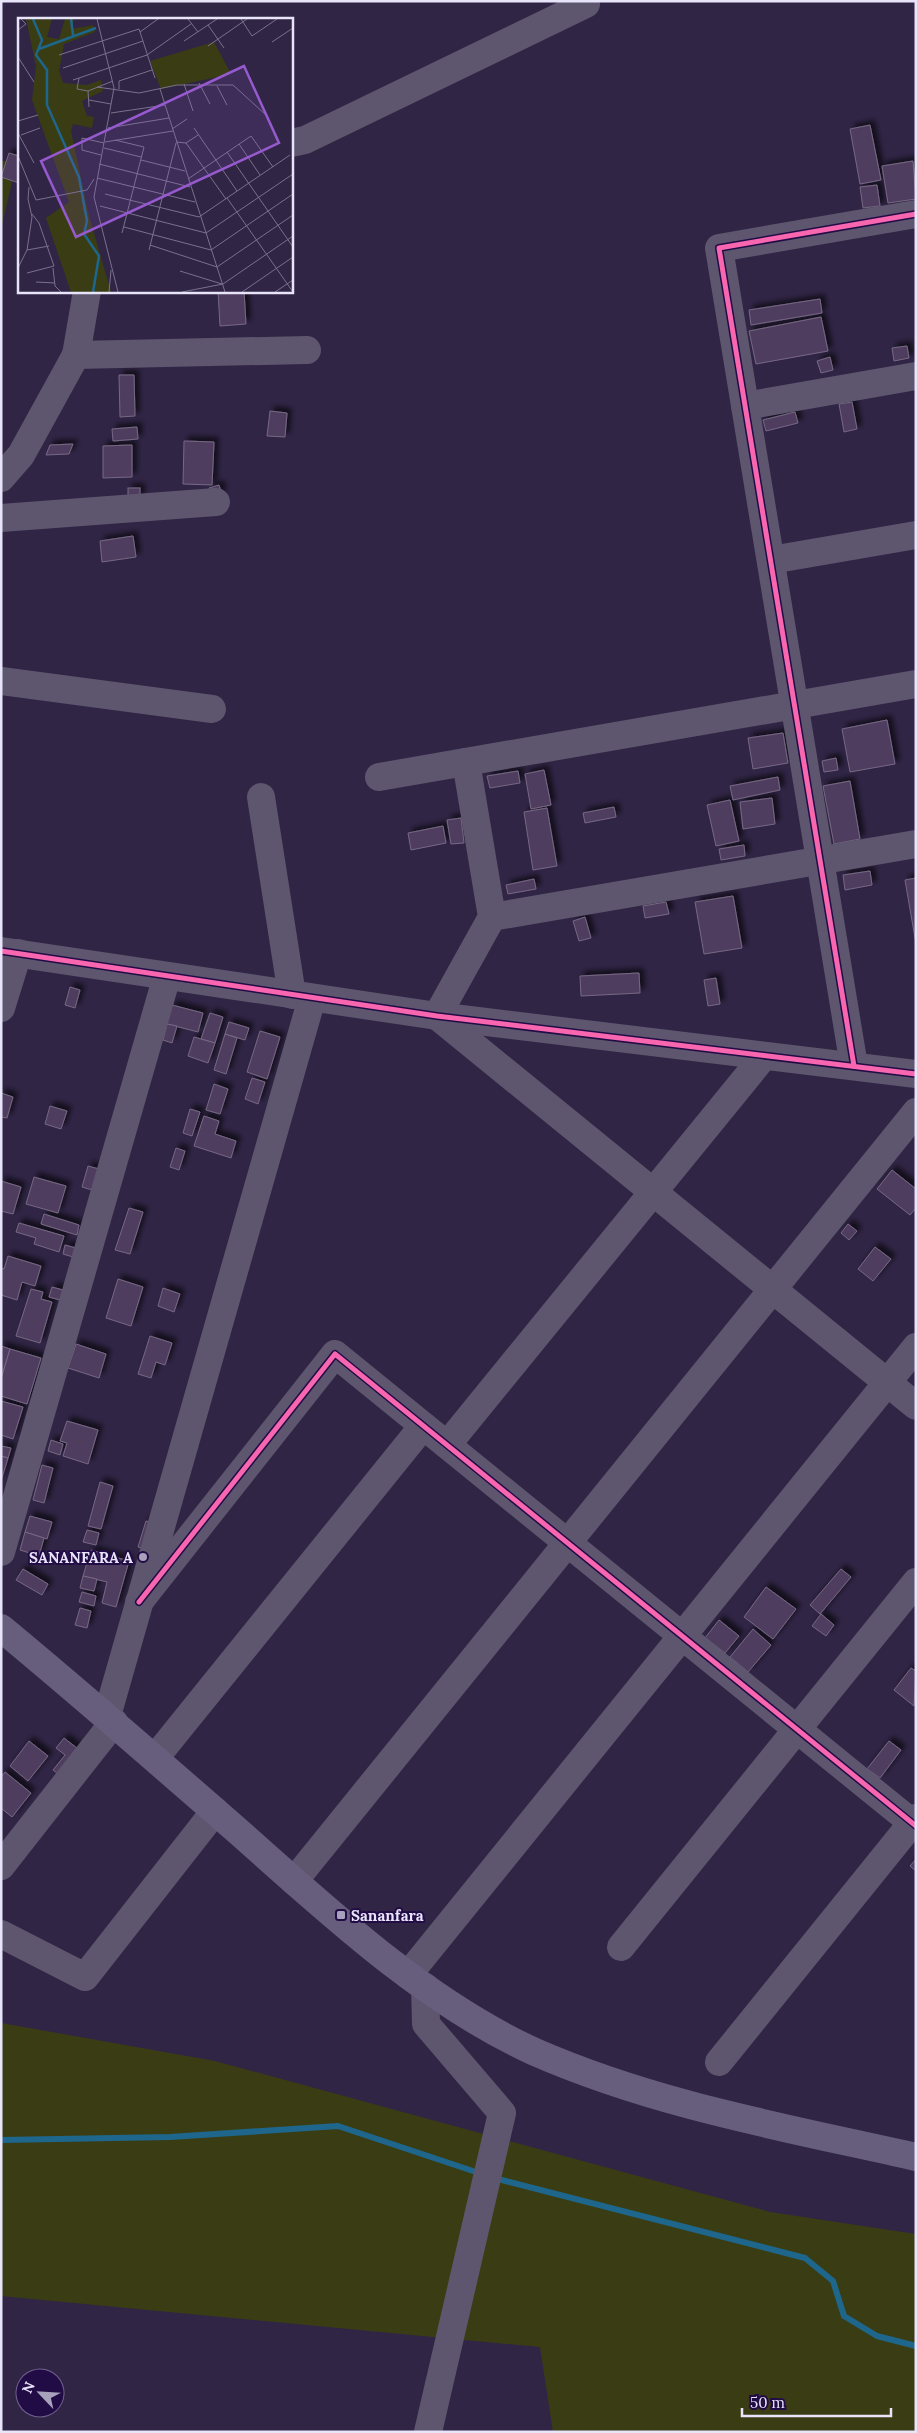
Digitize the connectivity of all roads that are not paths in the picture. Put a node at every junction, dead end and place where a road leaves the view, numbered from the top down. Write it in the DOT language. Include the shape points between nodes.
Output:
graph roads {
  1 [pos="586,4"];
  2 [pos="292,143"];
  3 [pos="916,214"];
  4 [pos="87,292"];
  5 [pos="307,350"];
  6 [pos="76,355"];
  7 [pos="916,376"];
  8 [pos="745,406"];
  9 [pos="1,478"];
  10 [pos="216,502"];
  11 [pos="1,518"];
  12 [pos="916,535"];
  13 [pos="771,560"];
  14 [pos="1,681"];
  15 [pos="916,684"];
  16 [pos="795,705"];
  17 [pos="212,709"];
  18 [pos="466,762"];
  19 [pos="379,777"];
  20 [pos="261,797"];
  21 [pos="916,844"];
  22 [pos="821,860"];
  23 [pos="492,917"];
  24 [pos="9,952"];
  25 [pos="167,976"];
  26 [pos="302,996"];
  27 [pos="1,1008"];
  28 [pos="437,1016"];
  29 [pos="764,1056"];
  30 [pos="854,1066"];
  31 [pos="916,1074"];
  32 [pos="916,1112"];
  33 [pos="652,1192"];
  34 [pos="772,1289"];
  35 [pos="916,1347"];
  36 [pos="887,1383"];
  37 [pos="916,1406"];
  38 [pos="423,1426"];
  39 [pos="447,1445"];
  40 [pos="567,1542"];
  41 [pos="1,1552"];
  42 [pos="916,1582"];
  43 [pos="139,1602"];
  44 [pos="1,1628"];
  45 [pos="682,1636"];
  46 [pos="110,1719"];
  47 [pos="796,1729"];
  48 [pos="155,1758"];
  49 [pos="215,1811"];
  50 [pos="914,1822"];
  51 [pos="1,1866"];
  52 [pos="294,1881"];
  53 [pos="1,1934"];
  54 [pos="621,1947"];
  55 [pos="416,1981"];
  56 [pos="719,2062"];
  57 [pos="916,2157"];
  58 [pos="428,2432"];
  1 -- 2 [label="street" via="305,140"];
  3 -- 8 [label="street" via="719,248"];
  4 -- 6 [label="street"];
  5 -- 6 [label="street"];
  6 -- 9 [label="street" via="21,456"];
  7 -- 8 [label="street"];
  8 -- 13 [label="street"];
  10 -- 11 [label="street"];
  12 -- 13 [label="street"];
  13 -- 16 [label="street"];
  14 -- 17 [label="street"];
  15 -- 16 [label="street"];
  16 -- 18 [label="street"];
  16 -- 22 [label="street"];
  18 -- 19 [label="street"];
  18 -- 23 [label="street"];
  20 -- 26 [label="street"];
  21 -- 22 [label="street"];
  22 -- 23 [label="street"];
  22 -- 30 [label="street"];
  23 -- 28 [label="street"];
  24 -- 25 [label="street"];
  24 -- 27 [label="street"];
  25 -- 26 [label="street"];
  25 -- 41 [label="street"];
  26 -- 28 [label="street"];
  26 -- 43 [label="street"];
  28 -- 29 [label="street"];
  28 -- 33 [label="street"];
  29 -- 30 [label="street"];
  29 -- 33 [label="street"];
  30 -- 31 [label="street"];
  32 -- 34 [label="street"];
  33 -- 34 [label="street"];
  33 -- 39 [label="street"];
  34 -- 36 [label="street"];
  34 -- 40 [label="street"];
  35 -- 36 [label="street"];
  36 -- 37 [label="street"];
  36 -- 45 [label="street"];
  38 -- 39 [label="street"];
  38 -- 43 [label="street" via="335,1354"];
  38 -- 48 [label="street"];
  39 -- 40 [label="street"];
  40 -- 45 [label="street"];
  40 -- 52 [label="street"];
  42 -- 47 [label="street"];
  43 -- 46 [label="street"];
  44 -- 46 [label="main road"];
  45 -- 47 [label="street"];
  45 -- 55 [label="street"];
  46 -- 48 [label="main road"];
  46 -- 51 [label="street"];
  47 -- 50 [label="street"];
  47 -- 54 [label="street"];
  48 -- 49 [label="main road"];
  49 -- 52 [label="main road"];
  49 -- 53 [label="street" via="85,1977"];
  50 -- 56 [label="street"];
  52 -- 55 [label="main road"];
  55 -- 57 [label="main road" via="472,2018 534,2051 595,2076 700,2109"];
  55 -- 58 [label="street" via="426,2024 502,2113"];
}
